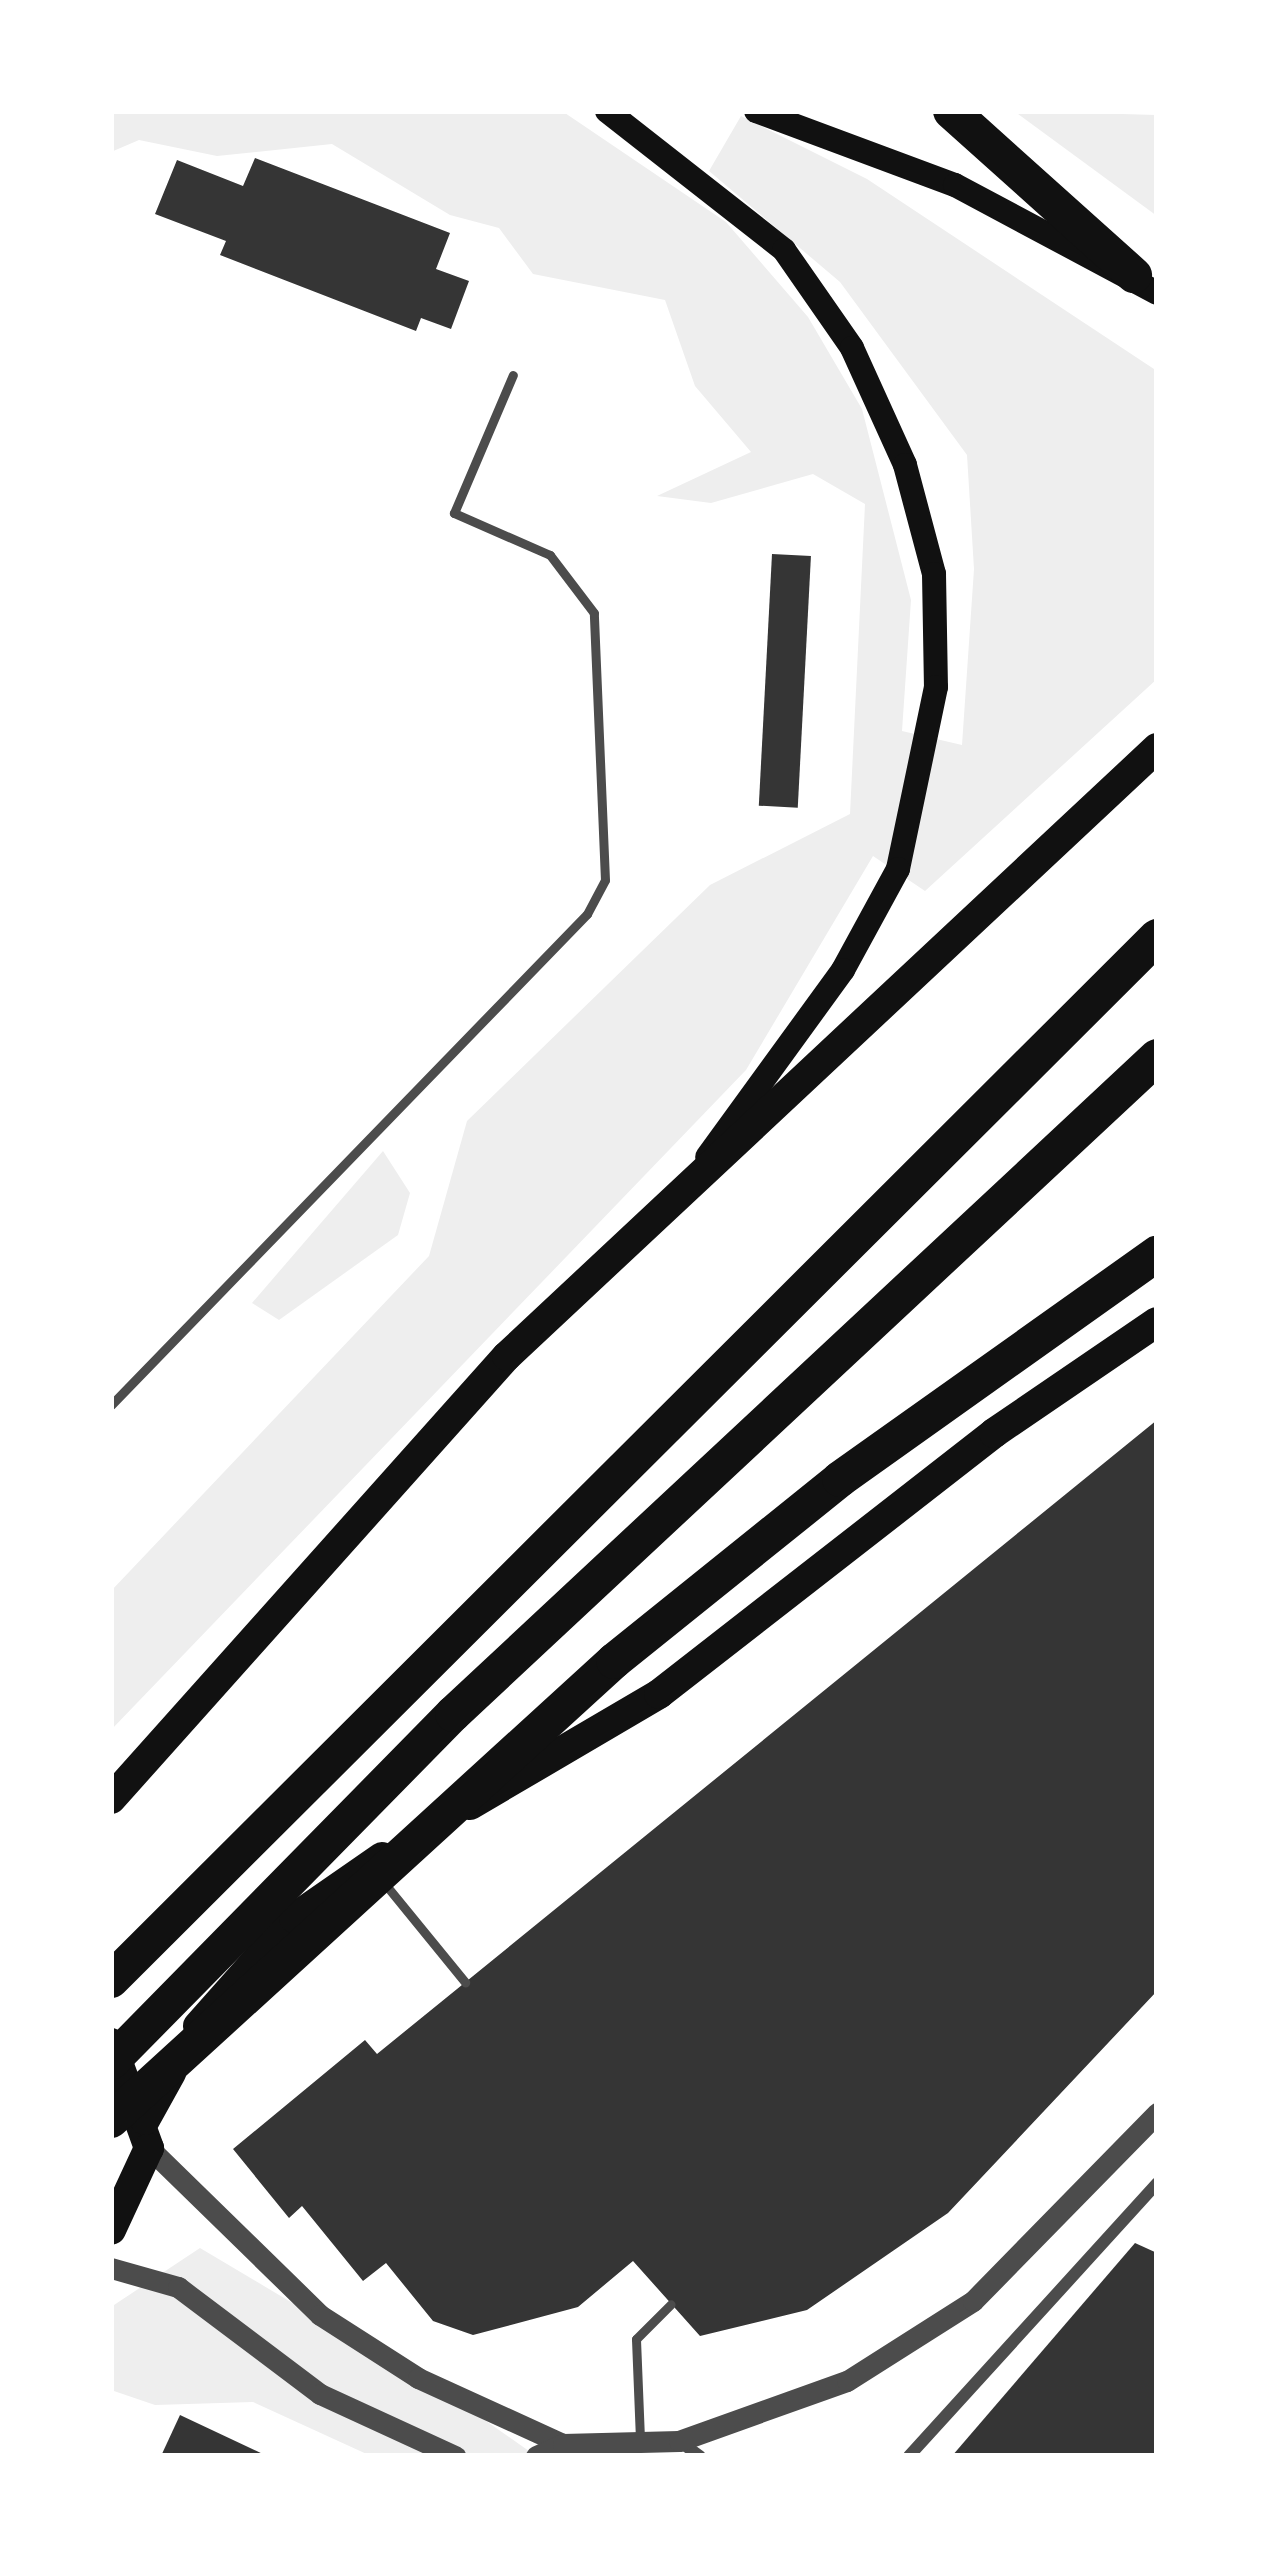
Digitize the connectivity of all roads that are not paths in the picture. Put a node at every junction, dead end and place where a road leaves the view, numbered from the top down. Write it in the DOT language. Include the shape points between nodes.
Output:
graph roads {
  1 [pos="607,111"];
  2 [pos="756,111"];
  3 [pos="951,111"];
  4 [pos="1146,284"];
  5 [pos="513,375"];
  6 [pos="1157,748"];
  7 [pos="1157,937"];
  8 [pos="1157,1057"];
  9 [pos="698,1169"];
  10 [pos="1157,1254"];
  11 [pos="1157,1322"];
  12 [pos="111,1405"];
  13 [pos="117,1790"];
  14 [pos="369,1864"];
  15 [pos="111,1980"];
  16 [pos="465,1982"];
  17 [pos="111,2043"];
  18 [pos="111,2062"];
  19 [pos="1157,2113"];
  20 [pos="135,2129"];
  21 [pos="1157,2182"];
  22 [pos="111,2230"];
  23 [pos="111,2268"];
  24 [pos="671,2304"];
  25 [pos="679,2441"];
  26 [pos="563,2444"];
  27 [pos="640,2444"];
  28 [pos="455,2456"];
  29 [pos="536,2456"];
  30 [pos="700,2456"];
  31 [pos="909,2456"];
  1 -- 9 [label="main road" via="784,250 852,348 905,465 934,574 936,687 898,869 843,970"];
  2 -- 4 [label="main road" via="955,185"];
  3 -- 4 [label="highway"];
  5 -- 12 [label="lane" via="454,513 550,555 594,613 605,880 587,914"];
  6 -- 9 [label="main road"];
  7 -- 15 [label="highway"];
  8 -- 18 [label="highway" via="453,1714"];
  9 -- 13 [label="main road" via="507,1356"];
  10 -- 20 [label="highway" via="840,1479 614,1661"];
  11 -- 14 [label="main road" via="994,1433 659,1694"];
  14 -- 16 [label="lane"];
  14 -- 20 [label="main road" via="238,1972"];
  17 -- 20 [label="main road"];
  19 -- 25 [label="street" via="928,2335 814,2397"];
  20 -- 22 [label="main road"];
  20 -- 26 [label="street" via="320,2314 418,2378"];
  21 -- 31 [label="street"];
  23 -- 28 [label="street" via="178,2287 320,2394"];
  24 -- 27 [label="lane" via="634,2346"];
  25 -- 27 [label="street"];
  25 -- 30 [label="street"];
  26 -- 27 [label="street"];
  26 -- 29 [label="street"];
}
